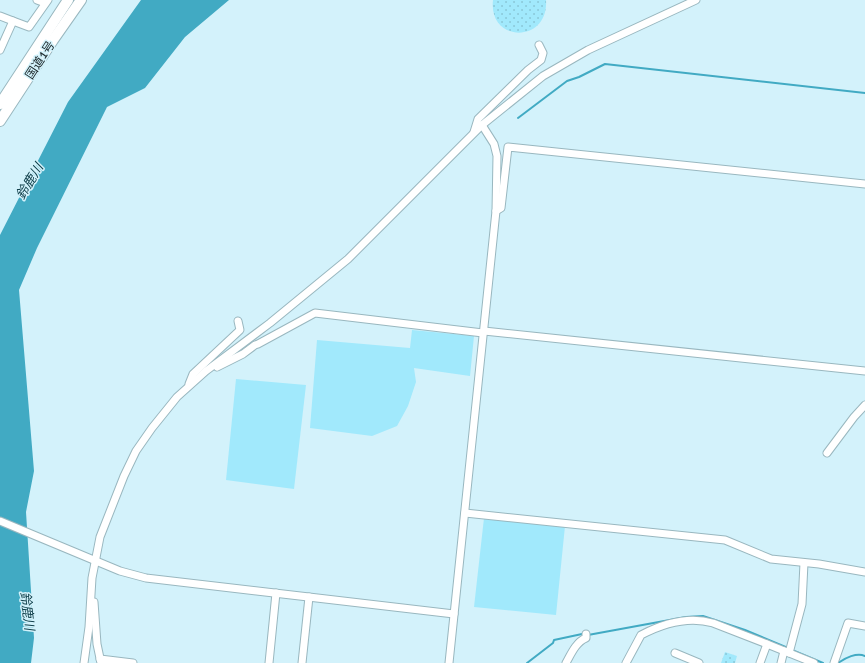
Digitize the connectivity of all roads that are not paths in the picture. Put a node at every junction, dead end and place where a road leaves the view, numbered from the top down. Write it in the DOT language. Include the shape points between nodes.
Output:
graph roads {
  1 [pos="37,0"];
  2 [pos="68,0"];
  3 [pos="81,0"];
  4 [pos="696,0"];
  5 [pos="47,2"];
  6 [pos="0,16"];
  7 [pos="13,21"];
  8 [pos="539,45"];
  9 [pos="0,50"];
  10 [pos="0,104"];
  11 [pos="0,121"];
  12 [pos="482,125"];
  13 [pos="473,134"];
  14 [pos="865,184"];
  15 [pos="496,211"];
  16 [pos="238,321"];
  17 [pos="484,332"];
  18 [pos="206,370"];
  19 [pos="865,372"];
  20 [pos="188,386"];
  21 [pos="865,405"];
  22 [pos="827,453"];
  23 [pos="465,513"];
  24 [pos="0,521"];
  25 [pos="94,560"];
  26 [pos="804,564"];
  27 [pos="865,572"];
  28 [pos="92,578"];
  29 [pos="276,593"];
  30 [pos="309,597"];
  31 [pos="454,614"];
  32 [pos="865,626"];
  33 [pos="586,636"];
  34 [pos="767,644"];
  35 [pos="788,650"];
  36 [pos="676,653"];
  37 [pos="100,661"];
  38 [pos="84,663"];
  39 [pos="133,663"];
  40 [pos="269,663"];
  41 [pos="302,663"];
  42 [pos="449,663"];
  43 [pos="566,663"];
  44 [pos="626,663"];
  45 [pos="699,663"];
  46 [pos="760,663"];
  47 [pos="781,663"];
  48 [pos="814,663"];
  49 [pos="834,663"];
  1 -- 5 [label="street"];
  2 -- 10 [label="highway, 国道1号"];
  3 -- 11 [label="highway, 国道1号"];
  4 -- 12 [label="street" via="588,50 543,76"];
  5 -- 7 [label="street" via="29,27"];
  6 -- 7 [label="street"];
  7 -- 9 [label="street"];
  8 -- 13 [label="street" via="543,53 541,60 478,119"];
  12 -- 13 [label="street"];
  12 -- 15 [label="street" via="494,144 497,156"];
  13 -- 18 [label="street" via="348,259 270,323"];
  14 -- 15 [label="street" via="508,147 501,208"];
  15 -- 17 [label="street"];
  16 -- 20 [label="street" via="240,330 193,374"];
  17 -- 18 [label="street" via="315,313 255,344 243,354 209,372"];
  17 -- 19 [label="street"];
  17 -- 23 [label="street"];
  18 -- 20 [label="street"];
  20 -- 25 [label="street" via="136,451 102,530"];
  21 -- 22 [label="street"];
  23 -- 26 [label="street" via="717,539 771,559"];
  23 -- 31 [label="street"];
  24 -- 25 [label="street"];
  25 -- 28 [label="street"];
  25 -- 29 [label="street" via="146,578"];
  26 -- 27 [label="street"];
  26 -- 35 [label="street" via="802,604"];
  28 -- 37 [label="street"];
  28 -- 38 [label="street"];
  29 -- 30 [label="street"];
  29 -- 40 [label="street"];
  30 -- 31 [label="street"];
  30 -- 41 [label="street"];
  31 -- 42 [label="street"];
  32 -- 49 [label="street" via="848,623"];
  33 -- 43 [label="street"];
  34 -- 35 [label="street"];
  34 -- 44 [label="street" via="704,620 693,620 666,625 641,635"];
  34 -- 46 [label="street"];
  35 -- 47 [label="street"];
  35 -- 48 [label="street"];
  36 -- 45 [label="street"];
  37 -- 39 [label="street"];
}
